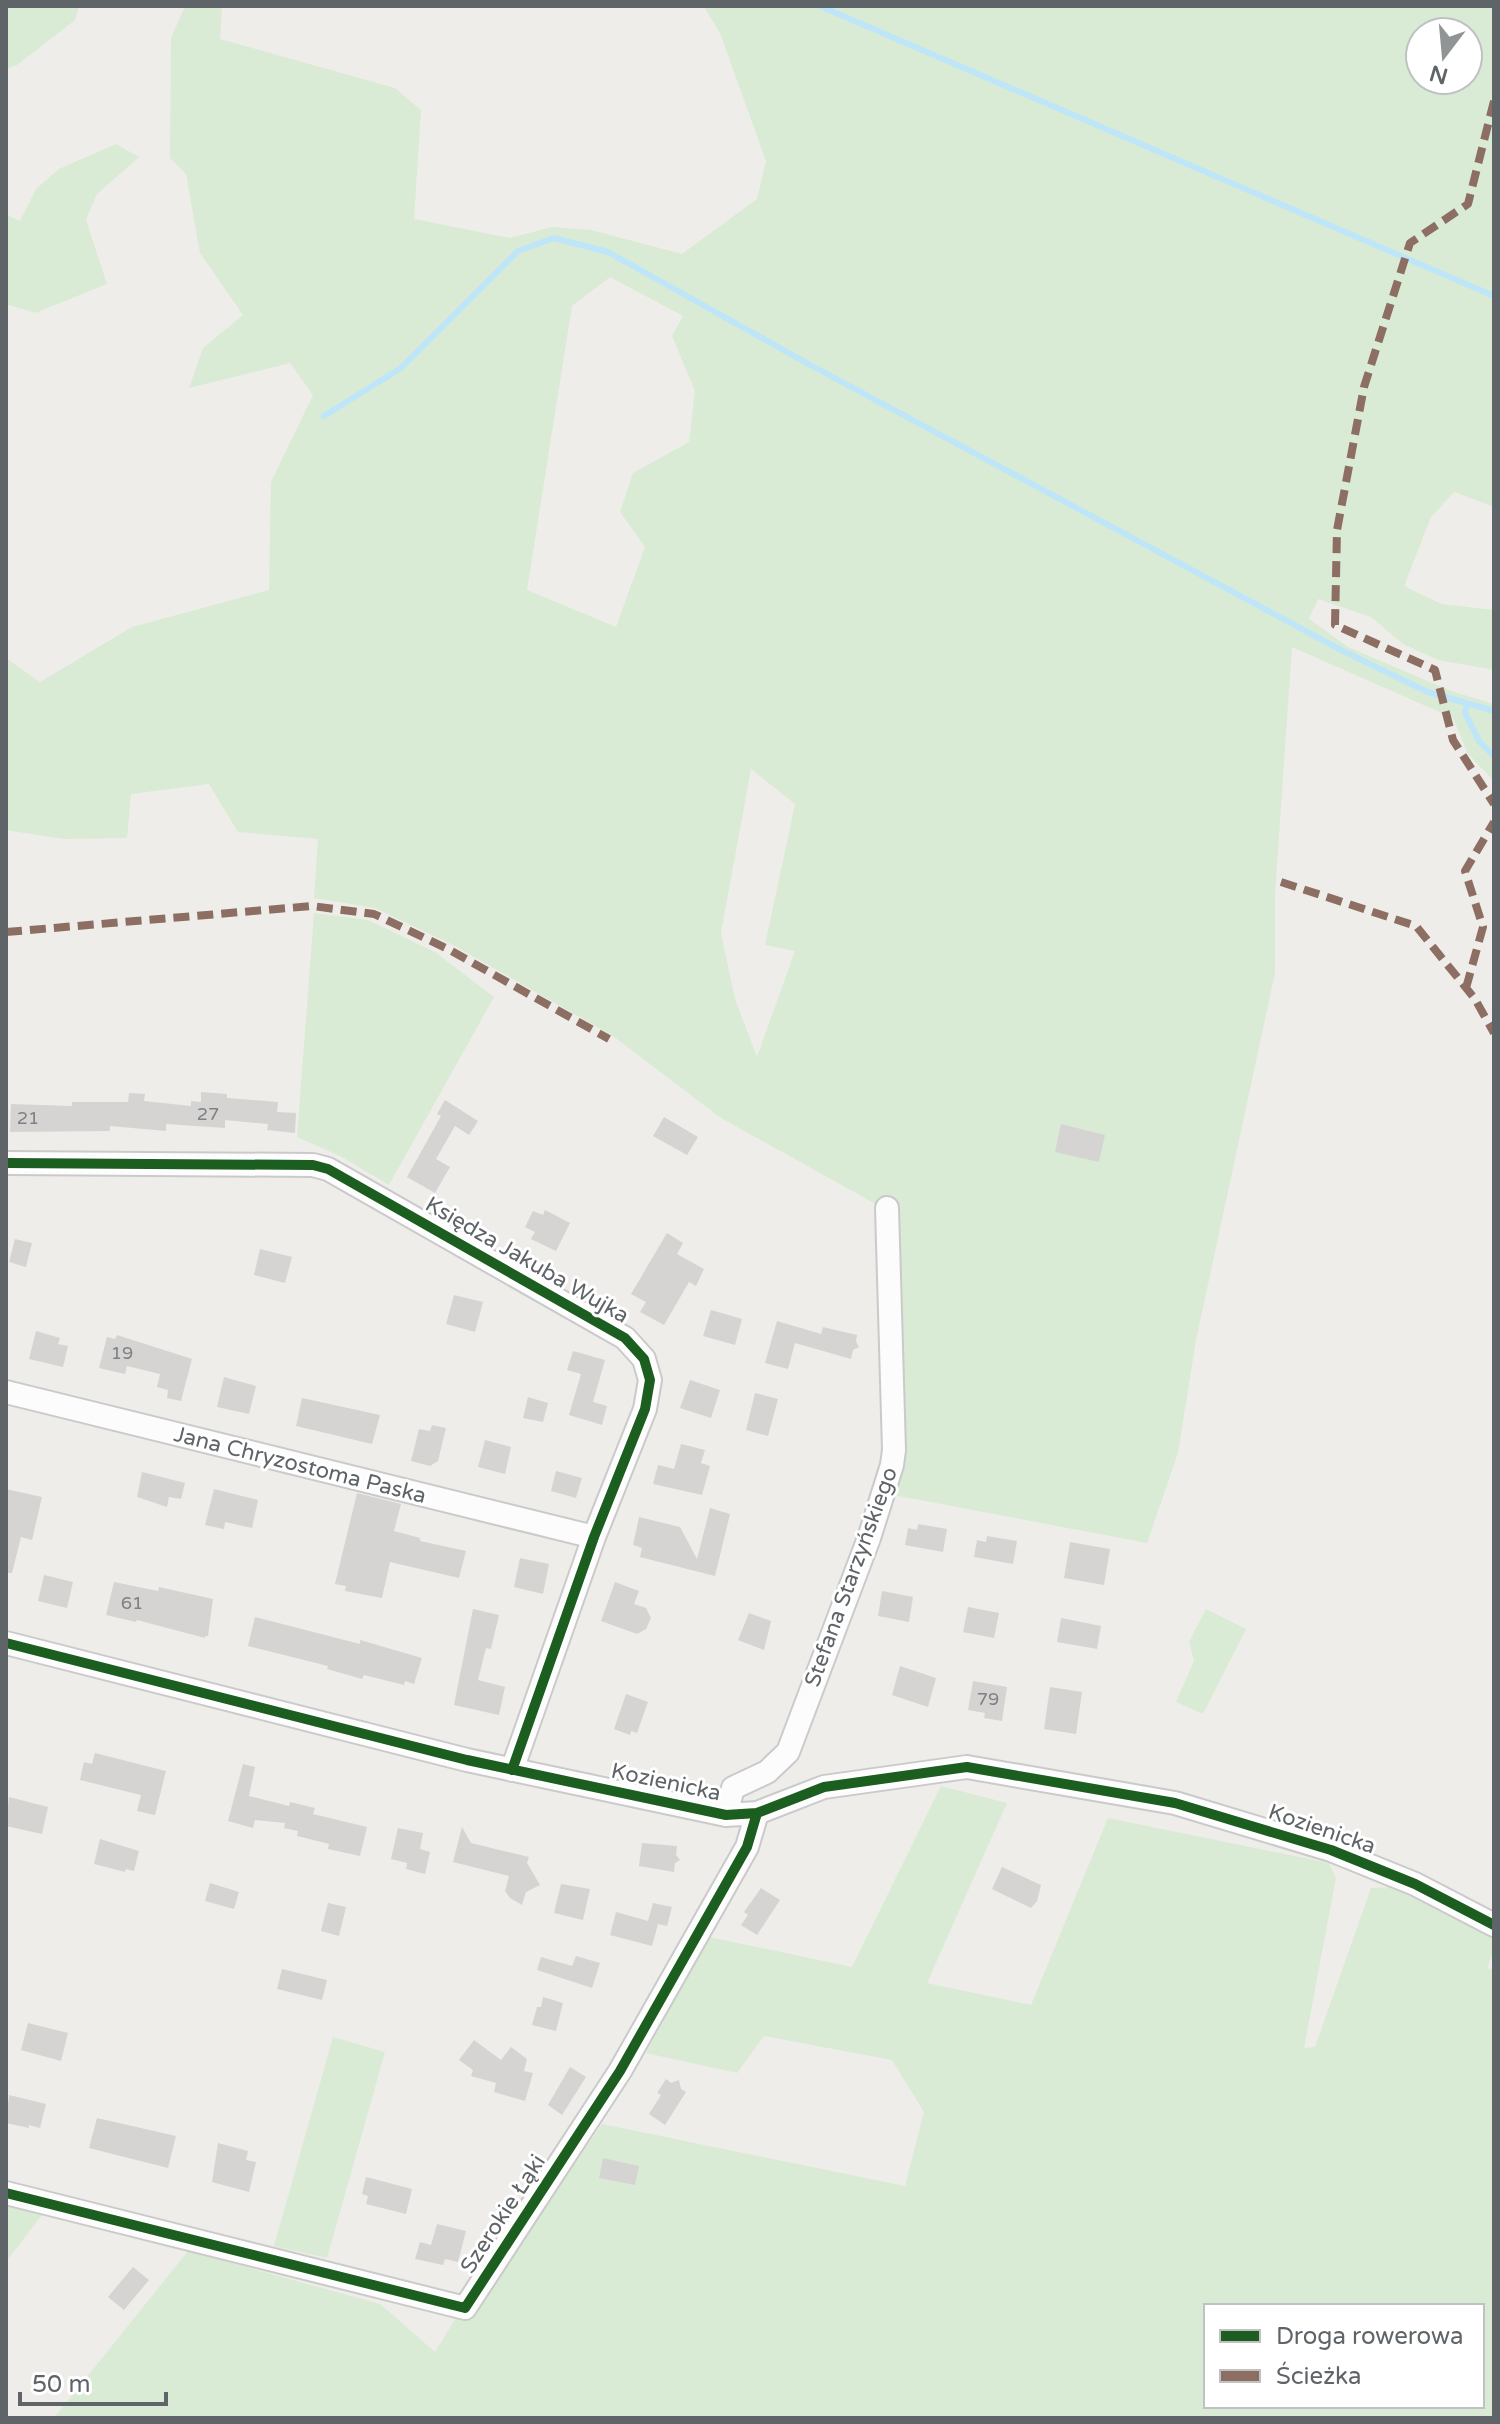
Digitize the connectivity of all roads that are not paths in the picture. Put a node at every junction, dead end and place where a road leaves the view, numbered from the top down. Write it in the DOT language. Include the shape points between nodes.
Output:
graph roads {
  1 [pos="6,1163"];
  2 [pos="887,1208"];
  3 [pos="6,1392"];
  4 [pos="594,1537"];
  5 [pos="6,1643"];
  6 [pos="512,1770"];
  7 [pos="757,1813"];
  8 [pos="726,1815"];
  9 [pos="1494,1925"];
  10 [pos="6,2193"];
  1 -- 4 [label="street, Księdza Jakuba Wujka" via="328,1169 625,1338 644,1359 650,1380 645,1409"];
  2 -- 8 [label="street, Stefana Starzyńskiego" via="892,1465 788,1752 767,1772 733,1788"];
  3 -- 4 [label="street, Jana Chryzostoma Paska"];
  4 -- 6 [label="street, Księdza Jakuba Wujka"];
  5 -- 6 [label="street, Kozienicka"];
  6 -- 8 [label="street, Kozienicka"];
  7 -- 8 [label="street, Kozienicka"];
  7 -- 9 [label="street, Kozienicka" via="824,1787 967,1767 1175,1803 1331,1850 1415,1884"];
  7 -- 10 [label="street, Szerokie Łąki" via="747,1847 620,2071 465,2308"];
}
